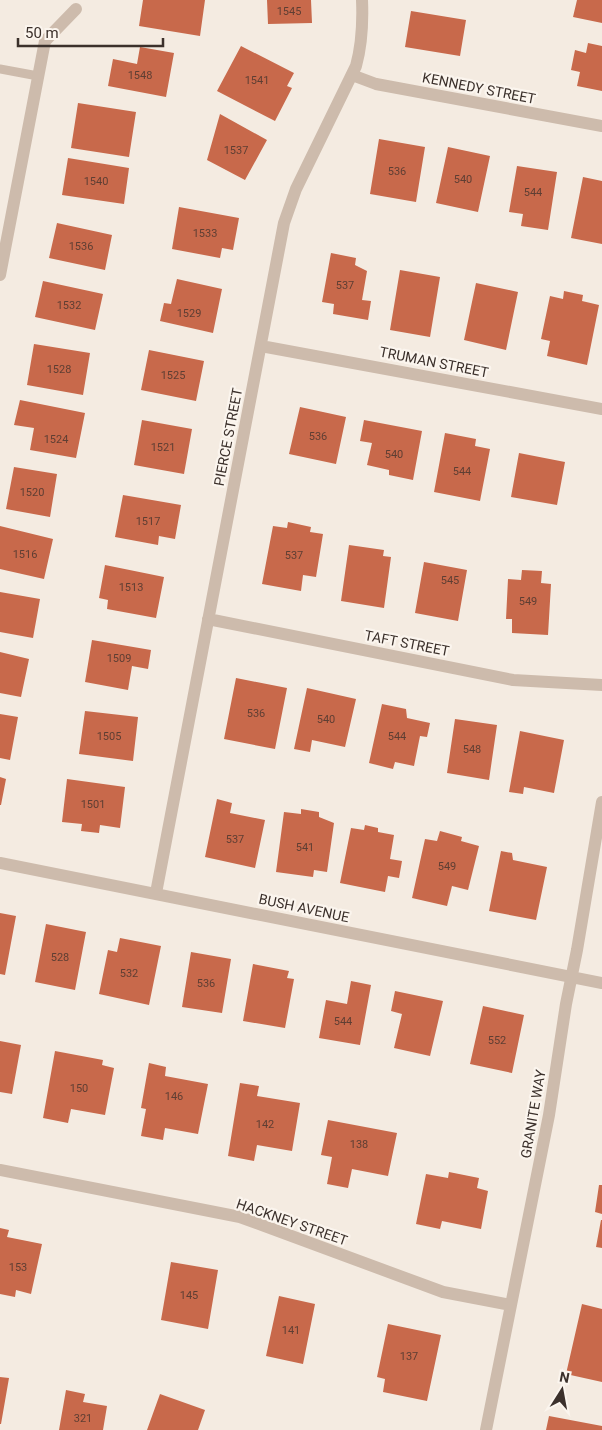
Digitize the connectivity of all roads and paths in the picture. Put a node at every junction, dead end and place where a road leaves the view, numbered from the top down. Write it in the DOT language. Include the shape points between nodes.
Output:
graph roads {
  1 [pos="362,0"];
  2 [pos="76,8"];
  3 [pos="0,69"];
  4 [pos="352,75"];
  5 [pos="38,76"];
  6 [pos="602,126"];
  7 [pos="4,235"];
  8 [pos="0,275"];
  9 [pos="261,346"];
  10 [pos="602,409"];
  11 [pos="208,619"];
  12 [pos="602,685"];
  13 [pos="602,802"];
  14 [pos="0,863"];
  15 [pos="156,893"];
  16 [pos="571,977"];
  17 [pos="602,982"];
  18 [pos="0,1170"];
  19 [pos="511,1305"];
  20 [pos="486,1430"];
  1 -- 4 [label="street, PIERCE STREET" via="364,24 360,54"];
  2 -- 5 [label="street" via="45,41"];
  3 -- 5 [label="lane"];
  4 -- 6 [label="street, KENNEDY STREET" via="376,84"];
  4 -- 9 [label="street, PIERCE STREET" via="296,189 284,224"];
  5 -- 7 [label="street"];
  7 -- 8 [label="street"];
  9 -- 10 [label="street, TRUMAN STREET"];
  9 -- 11 [label="street, PIERCE STREET"];
  11 -- 12 [label="street, TAFT STREET" via="513,680"];
  11 -- 15 [label="street, PIERCE STREET"];
  13 -- 16 [label="street, GRANITE WAY"];
  14 -- 15 [label="street, BUSH AVENUE"];
  15 -- 16 [label="street, BUSH AVENUE"];
  16 -- 17 [label="street, BUSH AVENUE"];
  16 -- 19 [label="street, GRANITE WAY" via="550,1115"];
  18 -- 19 [label="street, HACKNEY STREET" via="240,1217 443,1292"];
  19 -- 20 [label="street, GRANITE WAY"];
}
